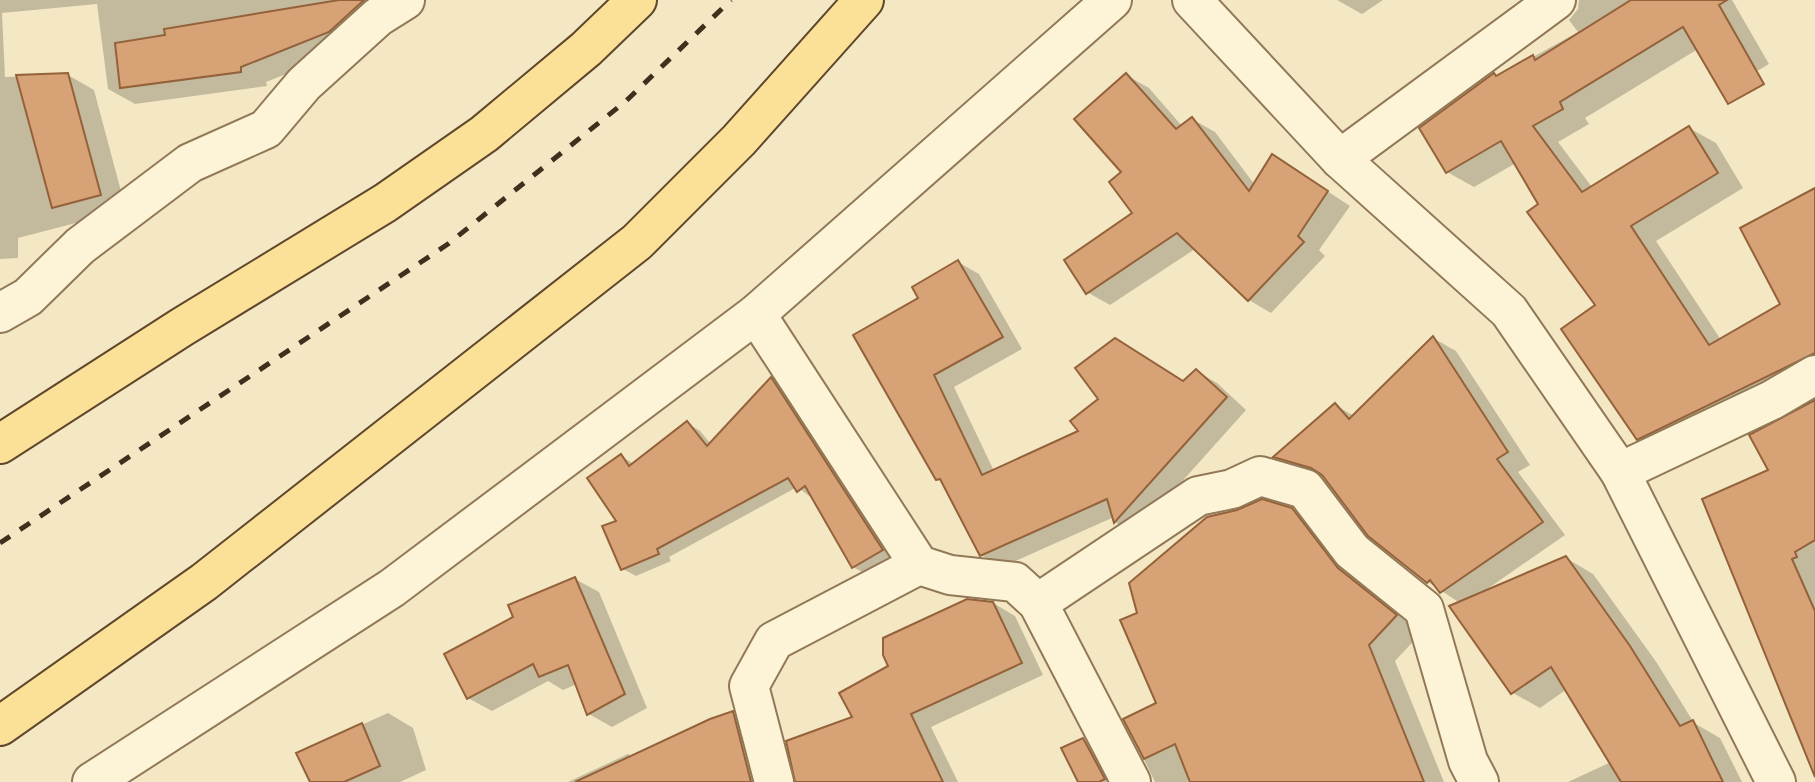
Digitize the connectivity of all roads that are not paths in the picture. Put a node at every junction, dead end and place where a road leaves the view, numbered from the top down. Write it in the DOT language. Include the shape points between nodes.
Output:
graph roads {
  1 [pos="405,0"];
  2 [pos="637,0"];
  3 [pos="864,0"];
  4 [pos="1112,0"];
  5 [pos="1192,0"];
  6 [pos="1556,0"];
  7 [pos="1340,159"];
  8 [pos="0,313"];
  9 [pos="756,314"];
  10 [pos="1815,375"];
  11 [pos="0,444"];
  12 [pos="1620,472"];
  13 [pos="919,565"];
  14 [pos="1038,603"];
  15 [pos="0,726"];
  16 [pos="92,782"];
  17 [pos="774,782"];
  18 [pos="1131,782"];
  19 [pos="1479,782"];
  20 [pos="1776,782"];
  1 -- 8 [label="street" via="378,17 304,84 266,129 190,163 80,246 28,297"];
  2 -- 11 [label="main road" via="484,134 385,203"];
  3 -- 15 [label="main road" via="739,141 637,242 204,582"];
  4 -- 9 [label="street"];
  5 -- 7 [label="street"];
  6 -- 7 [label="street"];
  7 -- 12 [label="street" via="1509,311"];
  9 -- 13 [label="street"];
  9 -- 16 [label="street" via="392,588"];
  10 -- 12 [label="street"];
  12 -- 20 [label="street"];
  13 -- 14 [label="street" via="950,575 1015,582"];
  13 -- 17 [label="street" via="774,640 749,686"];
  14 -- 18 [label="street"];
  14 -- 19 [label="street" via="1199,496 1260,477 1305,489 1352,551 1424,610 1468,761"];
}
